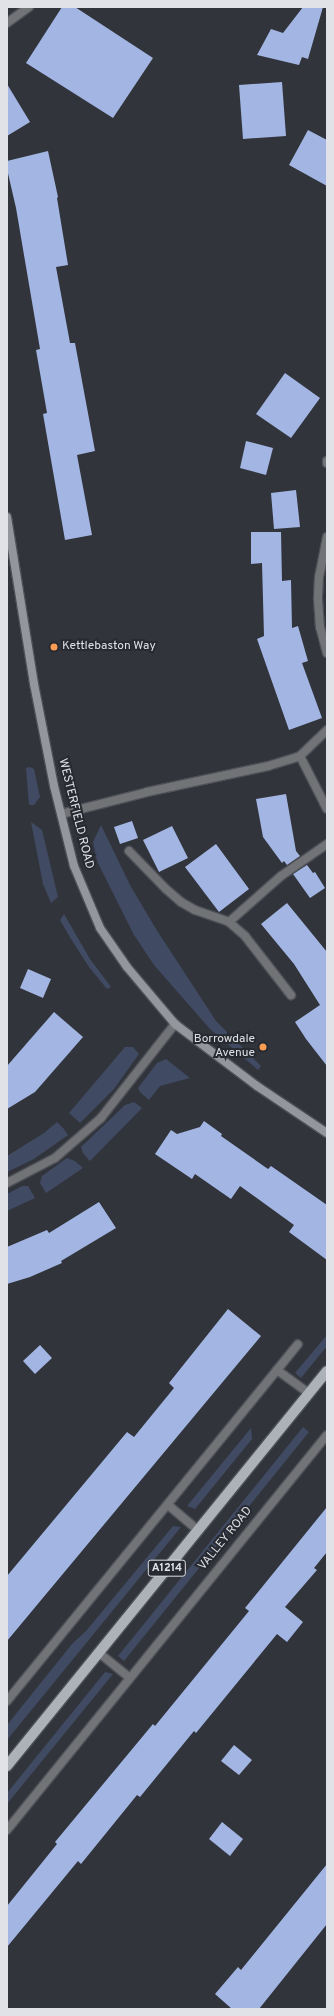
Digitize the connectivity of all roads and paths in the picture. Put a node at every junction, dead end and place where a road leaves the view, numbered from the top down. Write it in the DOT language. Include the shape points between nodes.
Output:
graph roads {
  1 [pos="29,7"];
  2 [pos="7,23"];
  3 [pos="7,517"];
  4 [pos="327,537"];
  5 [pos="327,653"];
  6 [pos="327,730"];
  7 [pos="300,756"];
  8 [pos="327,810"];
  9 [pos="61,814"];
  10 [pos="327,844"];
  11 [pos="129,851"];
  12 [pos="229,922"];
  13 [pos="291,995"];
  14 [pos="175,1024"];
  15 [pos="327,1133"];
  16 [pos="7,1184"];
  17 [pos="298,1344"];
  18 [pos="277,1370"];
  19 [pos="327,1371"];
  20 [pos="309,1393"];
  21 [pos="327,1435"];
  22 [pos="168,1505"];
  23 [pos="198,1530"];
  24 [pos="98,1652"];
  25 [pos="130,1678"];
  26 [pos="7,1701"];
  27 [pos="7,1766"];
  28 [pos="7,1830"];
  1 -- 2 [label="street"];
  3 -- 9 [label="main road, WESTERFIELD ROAD" via="34,684"];
  4 -- 5 [label="street" via="319,577 318,599 320,627"];
  6 -- 7 [label="street"];
  7 -- 8 [label="street"];
  7 -- 9 [label="street" via="268,766"];
  9 -- 14 [label="main road, WESTERFIELD ROAD" via="74,866 100,928 127,967"];
  10 -- 12 [label="street" via="281,876"];
  11 -- 12 [label="street" via="181,902"];
  12 -- 13 [label="street" via="245,936"];
  14 -- 15 [label="main road, WESTERFIELD ROAD" via="257,1086"];
  14 -- 16 [label="street" via="102,1118 55,1158"];
  17 -- 18 [label="street"];
  18 -- 20 [label="street"];
  18 -- 22 [label="street"];
  19 -- 20 [label="main road, A1214"];
  20 -- 23 [label="main road, A1214"];
  21 -- 25 [label="street, VALLEY ROAD"];
  22 -- 23 [label="street"];
  22 -- 26 [label="street"];
  23 -- 24 [label="main road, A1214"];
  24 -- 25 [label="street"];
  24 -- 27 [label="main road, A1214"];
  25 -- 28 [label="street, VALLEY ROAD"];
}
